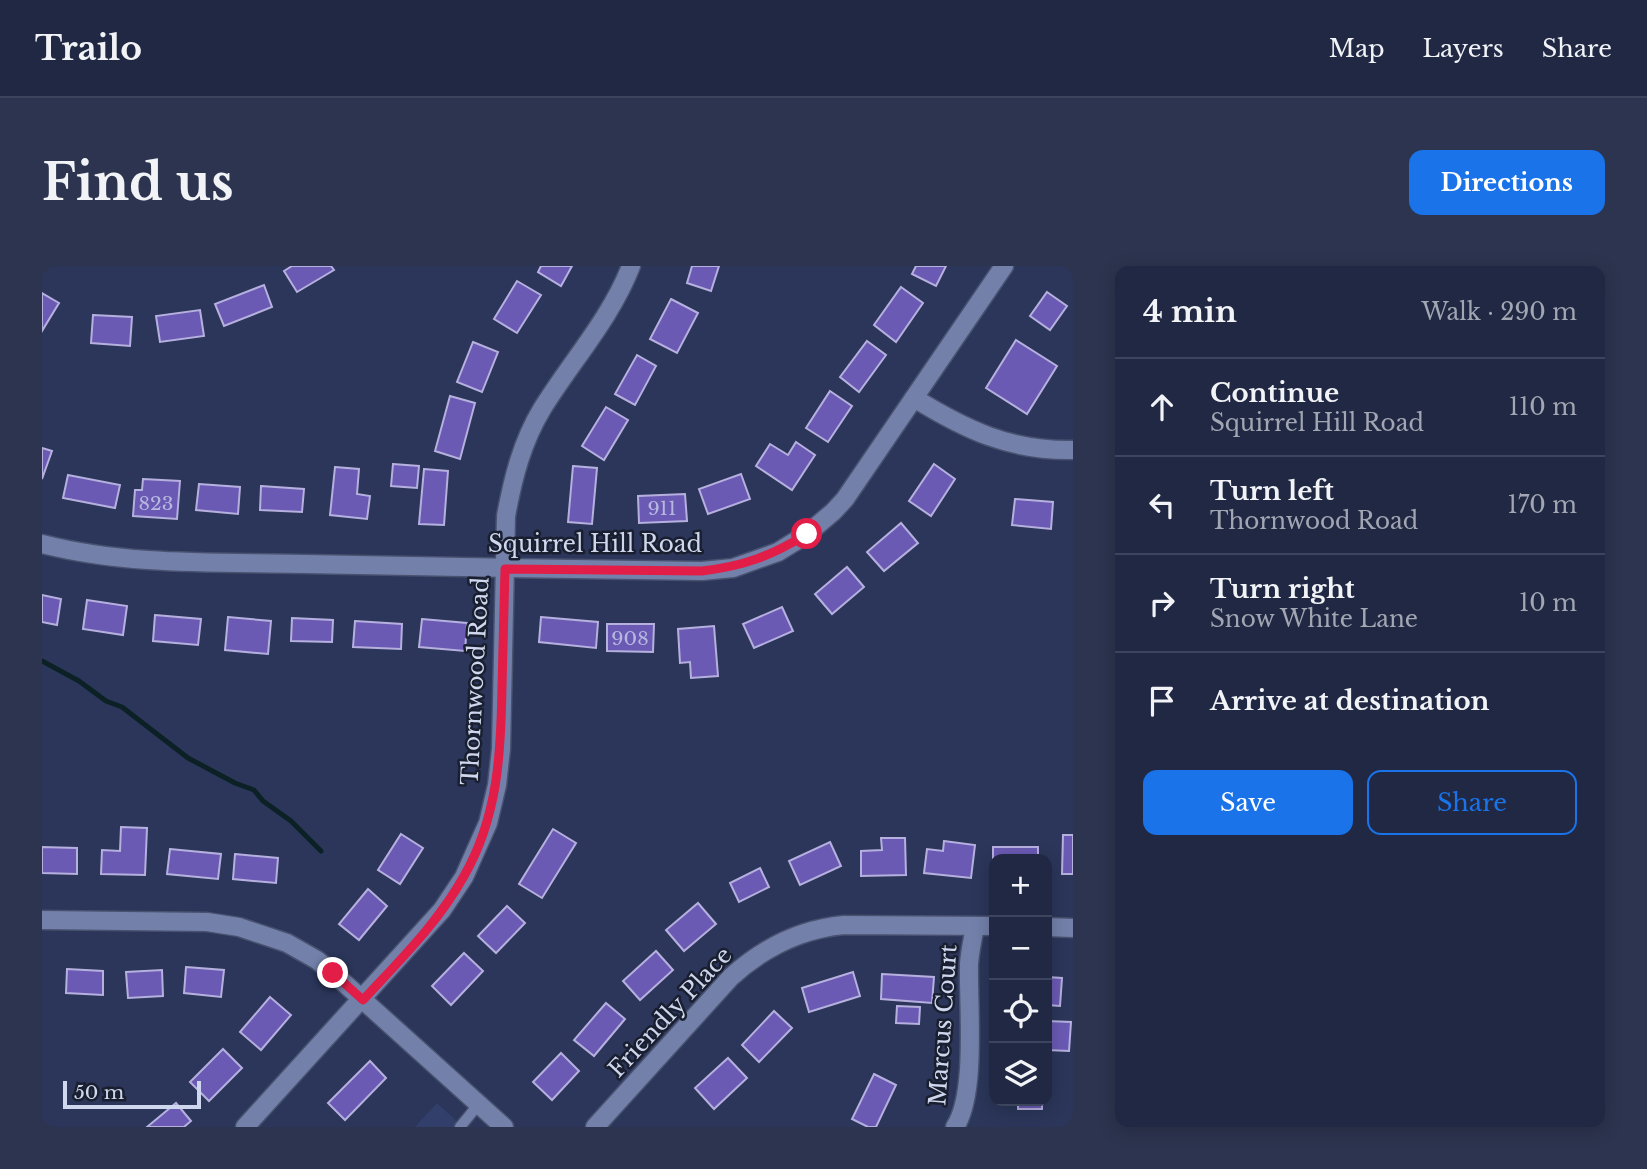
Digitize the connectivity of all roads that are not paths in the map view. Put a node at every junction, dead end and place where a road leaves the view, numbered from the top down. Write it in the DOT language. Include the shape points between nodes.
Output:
graph roads {
  1 [pos="631,266"];
  2 [pos="1004,266"];
  3 [pos="914,398"];
  4 [pos="1073,450"];
  5 [pos="42,544"];
  6 [pos="505,569"];
  7 [pos="42,920"];
  8 [pos="975,926"];
  9 [pos="989,926"];
  10 [pos="1052,927"];
  11 [pos="1073,928"];
  12 [pos="363,1000"];
  13 [pos="478,1105"];
  14 [pos="245,1127"];
  15 [pos="460,1127"];
  16 [pos="504,1127"];
  17 [pos="596,1127"];
  18 [pos="956,1127"];
  1 -- 6 [label="street, Thornwood Road" via="613,303 524,444 506,516"];
  2 -- 3 [label="street, Squirrel Hill Road"];
  3 -- 4 [label="street" via="971,431 1003,442"];
  3 -- 6 [label="street, Squirrel Hill Road" via="839,505 807,534 762,559 702,571"];
  5 -- 6 [label="street, Squirrel Hill Road" via="149,561"];
  6 -- 12 [label="street, Thornwood Road" via="501,749 488,823 464,877 442,910"];
  7 -- 12 [label="street" via="207,922 239,927 287,943 317,960"];
  8 -- 9 [label="street, Friendly Place"];
  8 -- 17 [label="street, Friendly Place" via="830,926 771,947 731,977"];
  8 -- 18 [label="street, Marcus Court" via="968,1071 964,1108"];
  10 -- 11 [label="street"];
  12 -- 13 [label="street"];
  12 -- 14 [label="street, Thornwood Road"];
  13 -- 15 [label="lane"];
  13 -- 16 [label="street"];
}
